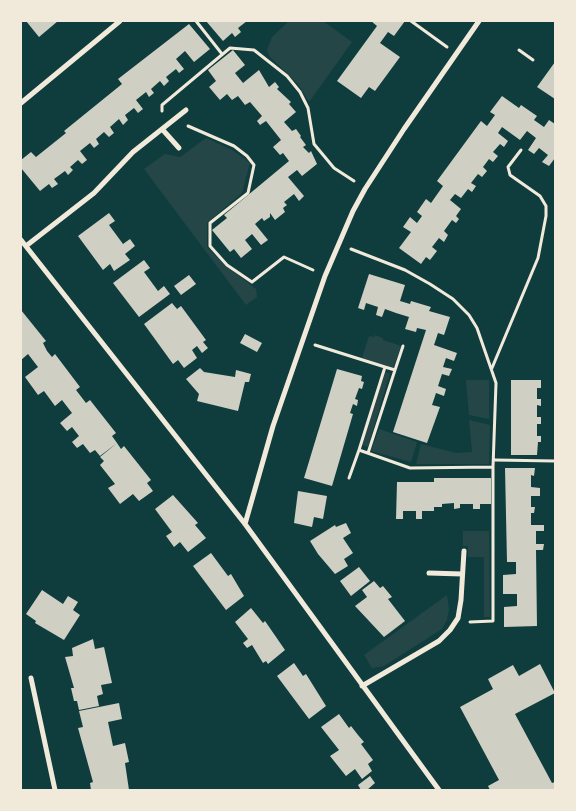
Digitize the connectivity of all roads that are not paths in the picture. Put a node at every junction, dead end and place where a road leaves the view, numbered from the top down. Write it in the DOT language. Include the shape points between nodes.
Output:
graph roads {
  1 [pos="120,21"];
  2 [pos="479,21"];
  3 [pos="21,103"];
  4 [pos="186,110"];
  5 [pos="162,129"];
  6 [pos="179,148"];
  7 [pos="21,240"];
  8 [pos="26,246"];
  9 [pos="245,524"];
  10 [pos="464,551"];
  11 [pos="429,573"];
  12 [pos="462,574"];
  13 [pos="31,678"];
  14 [pos="362,686"];
  15 [pos="55,790"];
  16 [pos="439,790"];
  1 -- 3 [label="street"];
  2 -- 9 [label="street" via="365,189 339,244 273,426"];
  4 -- 5 [label="street"];
  5 -- 6 [label="street"];
  5 -- 8 [label="street" via="133,152 94,193"];
  7 -- 8 [label="street"];
  8 -- 9 [label="street"];
  9 -- 14 [label="street"];
  10 -- 12 [label="street"];
  11 -- 12 [label="street"];
  12 -- 14 [label="street" via="458,618 439,641"];
  13 -- 15 [label="street"];
  14 -- 16 [label="street"];
}
